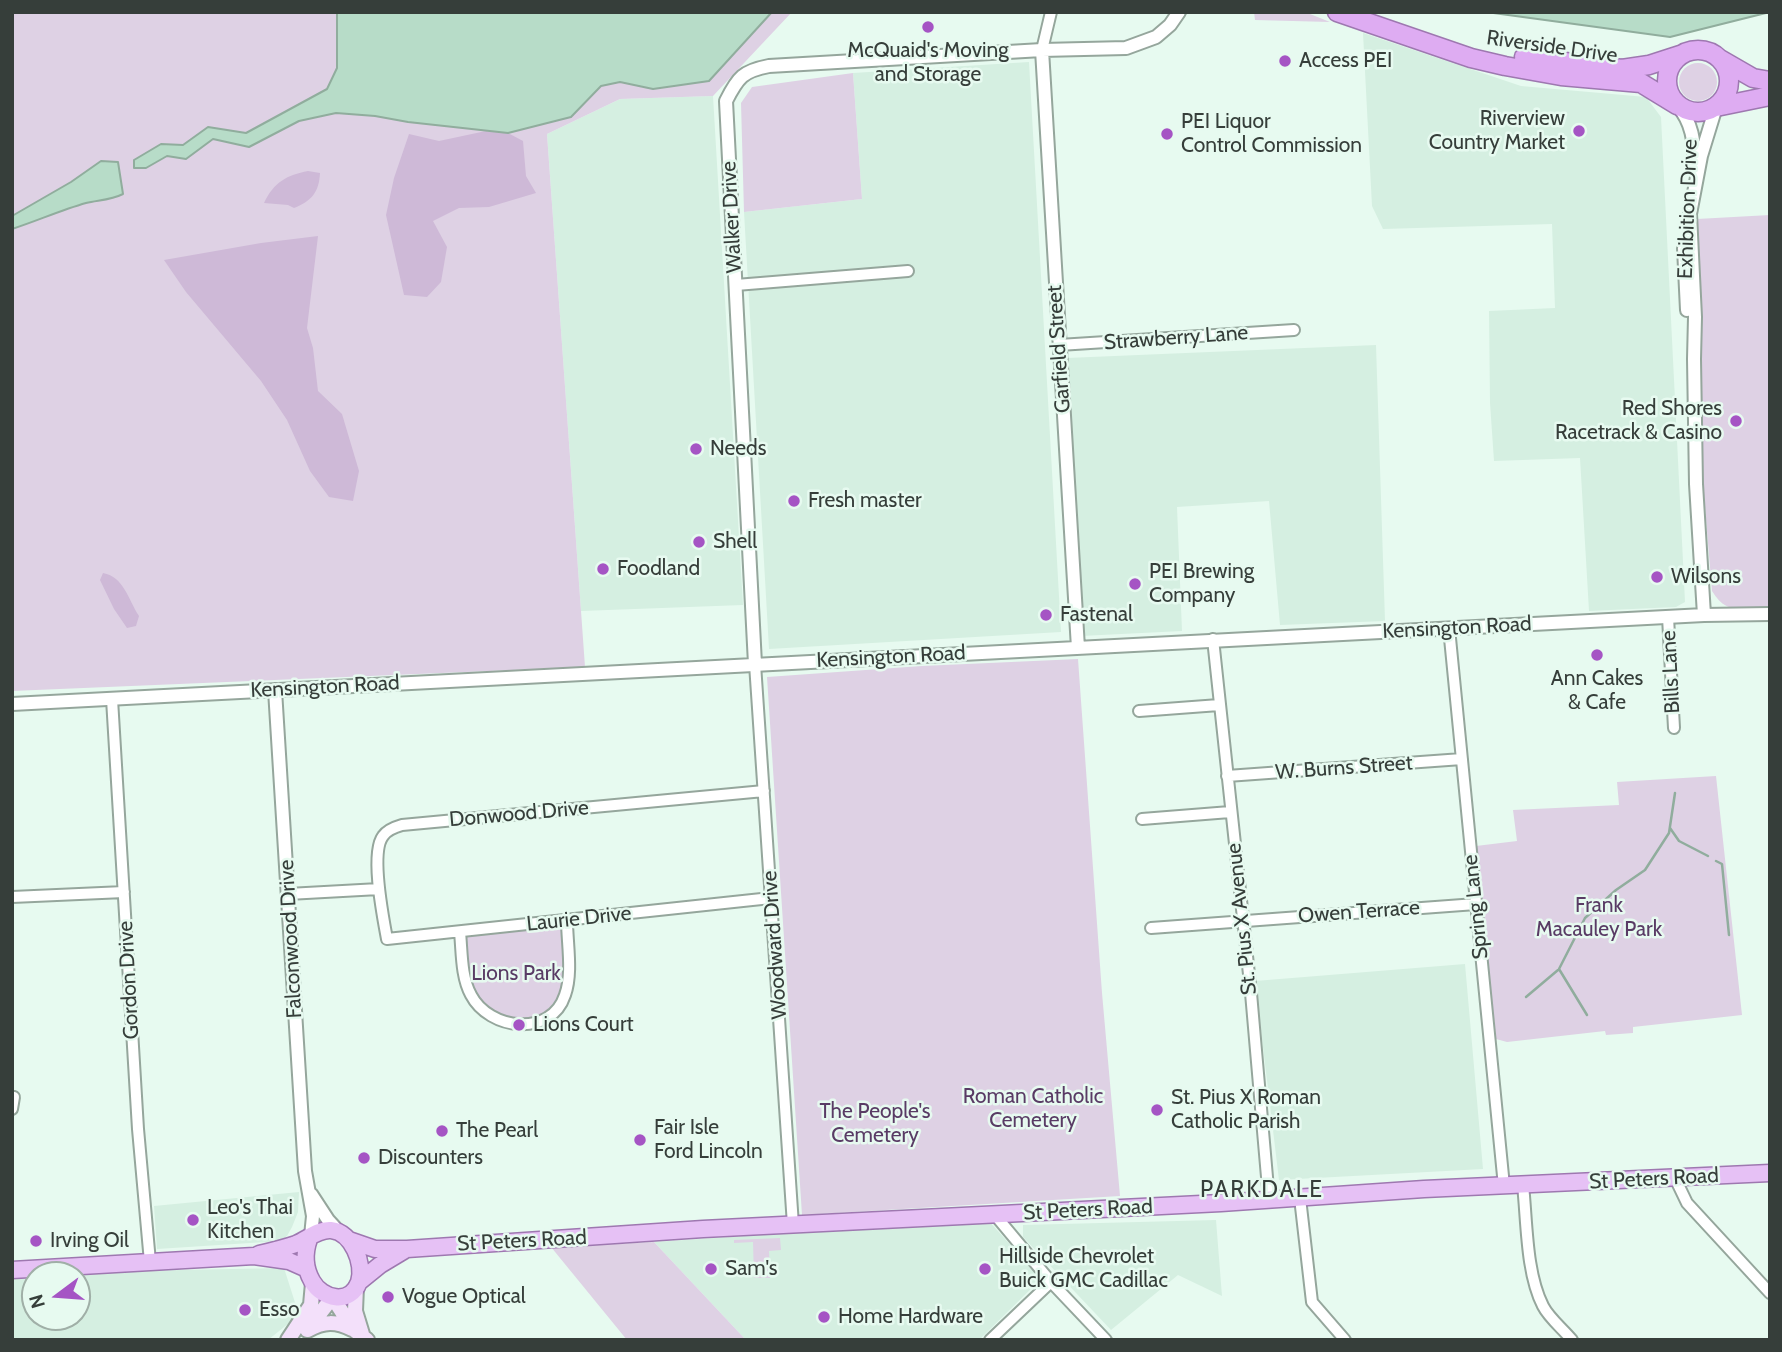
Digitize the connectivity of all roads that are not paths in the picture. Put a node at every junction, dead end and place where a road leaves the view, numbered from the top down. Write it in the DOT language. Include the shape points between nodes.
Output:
graph roads {
  1 [pos="1051,12"];
  2 [pos="1170,12"];
  3 [pos="1179,12"];
  4 [pos="1337,12"];
  5 [pos="1373,12"];
  6 [pos="1112,48"];
  7 [pos="1041,50"];
  8 [pos="1683,54"];
  9 [pos="1720,59"];
  10 [pos="1770,81"];
  11 [pos="1770,96"];
  12 [pos="1677,104"];
  13 [pos="1716,107"];
  14 [pos="908,271"];
  15 [pos="736,285"];
  16 [pos="1294,330"];
  17 [pos="1059,345"];
  18 [pos="1694,359"];
  19 [pos="1770,614"];
  20 [pos="1704,615"];
  21 [pos="1668,617"];
  22 [pos="1449,628"];
  23 [pos="1213,639"];
  24 [pos="1078,648"];
  25 [pos="755,664"];
  26 [pos="275,690"];
  27 [pos="112,699"];
  28 [pos="12,704"];
  29 [pos="1219,705"];
  30 [pos="1139,711"];
  31 [pos="1674,728"];
  32 [pos="1462,759"];
  33 [pos="1227,776"];
  34 [pos="764,791"];
  35 [pos="1230,812"];
  36 [pos="1142,819"];
  37 [pos="379,889"];
  38 [pos="124,892"];
  39 [pos="288,894"];
  40 [pos="12,897"];
  41 [pos="771,898"];
  42 [pos="1476,904"];
  43 [pos="1242,919"];
  44 [pos="567,920"];
  45 [pos="1151,928"];
  46 [pos="460,932"];
  47 [pos="387,939"];
  48 [pos="14,1097"];
  49 [pos="12,1109"];
  50 [pos="1770,1173"];
  51 [pos="1675,1178"];
  52 [pos="1523,1185"];
  53 [pos="1504,1186"];
  54 [pos="307,1188"];
  55 [pos="1300,1198"];
  56 [pos="1269,1200"];
  57 [pos="995,1215"];
  58 [pos="793,1225"];
  59 [pos="344,1236"];
  60 [pos="310,1237"];
  61 [pos="407,1249"];
  62 [pos="254,1256"];
  63 [pos="150,1262"];
  64 [pos="12,1270"];
  65 [pos="310,1276"];
  66 [pos="1051,1283"];
  67 [pos="357,1285"];
  68 [pos="1770,1293"];
  69 [pos="332,1298"];
  70 [pos="301,1335"];
  71 [pos="361,1335"];
  72 [pos="288,1340"];
  73 [pos="990,1340"];
  74 [pos="1106,1340"];
  75 [pos="1345,1340"];
  76 [pos="1572,1340"];
  1 -- 7 [label="street, Garfield Street"];
  2 -- 6 [label="street" via="1153,34"];
  3 -- 6 [label="street" via="1149,41"];
  4 -- 12 [label="highway, Riverside Drive" via="1505,66 1641,83"];
  5 -- 8 [label="highway, Riverside Drive" via="1476,48 1560,63 1622,69"];
  6 -- 7 [label="street"];
  7 -- 15 [label="street, Walker Drive" via="749,70 735,82 726,100"];
  7 -- 17 [label="street, Garfield Street"];
  8 -- 9 [label="highway" via="1702,50"];
  8 -- 12 [label="highway" via="1667,79"];
  9 -- 10 [label="highway" via="1753,78"];
  9 -- 13 [label="highway" via="1729,85"];
  11 -- 13 [label="highway"];
  12 -- 13 [label="highway" via="1700,113"];
  12 -- 18 [label="street, Exhibition Drive" via="1690,123 1694,153 1684,218"];
  13 -- 18 [label="street, Exhibition Drive" via="1700,156 1690,214"];
  14 -- 15 [label="street"];
  15 -- 25 [label="street, Walker Drive"];
  16 -- 17 [label="street, Strawberry Lane"];
  17 -- 24 [label="street, Garfield Street"];
  18 -- 20 [label="street, Exhibition Drive"];
  19 -- 20 [label="street, Kensington Road"];
  20 -- 21 [label="street, Kensington Road"];
  21 -- 22 [label="street, Kensington Road"];
  21 -- 31 [label="street, Bills Lane"];
  22 -- 23 [label="street, Kensington Road"];
  22 -- 32 [label="street, Spring Lane"];
  23 -- 24 [label="street, Kensington Road"];
  23 -- 29 [label="street, St. Pius X Avenue"];
  24 -- 25 [label="street, Kensington Road"];
  25 -- 26 [label="street, Kensington Road"];
  25 -- 34 [label="street, Woodward Drive"];
  26 -- 27 [label="street, Kensington Road"];
  26 -- 39 [label="street, Falconwood Drive"];
  27 -- 28 [label="street, Kensington Road"];
  27 -- 38 [label="street, Gordon Drive"];
  29 -- 30 [label="street"];
  29 -- 33 [label="street, St. Pius X Avenue"];
  32 -- 33 [label="street, W. Burns Street"];
  32 -- 42 [label="street, Spring Lane"];
  33 -- 35 [label="street, St. Pius X Avenue"];
  34 -- 37 [label="street, Donwood Drive" via="401,825 384,834 380,842"];
  34 -- 41 [label="street, Woodward Drive"];
  35 -- 36 [label="street"];
  35 -- 43 [label="street, St. Pius X Avenue"];
  37 -- 39 [label="street"];
  37 -- 47 [label="street, Donwood Drive"];
  38 -- 40 [label="street"];
  38 -- 63 [label="street, Gordon Drive"];
  39 -- 54 [label="street, Falconwood Drive"];
  41 -- 44 [label="street, Laurie Drive"];
  41 -- 58 [label="street, Woodward Drive"];
  42 -- 43 [label="street, Owen Terrace"];
  42 -- 53 [label="street, Spring Lane"];
  43 -- 45 [label="street, Owen Terrace"];
  43 -- 56 [label="street, St. Pius X Avenue"];
  44 -- 46 [label="street, Laurie Drive"];
  44 -- 46 [label="street" via="565,997 548,1017 519,1025 492,1018 469,993"];
  46 -- 47 [label="street, Laurie Drive"];
  48 -- 49 [label="street"];
  50 -- 51 [label="main road, St Peters Road"];
  51 -- 52 [label="main road, St Peters Road"];
  51 -- 68 [label="street" via="1687,1203"];
  52 -- 53 [label="main road, St Peters Road"];
  52 -- 76 [label="street" via="1538,1295 1544,1309"];
  53 -- 55 [label="main road, St Peters Road"];
  54 -- 59 [label="street, Falconwood Drive"];
  54 -- 60 [label="street, Falconwood Drive" via="313,1216"];
  55 -- 56 [label="main road, St Peters Road"];
  55 -- 75 [label="street" via="1312,1302"];
  56 -- 57 [label="main road, St Peters Road"];
  57 -- 58 [label="main road, St Peters Road"];
  57 -- 66 [label="street"];
  58 -- 61 [label="main road, St Peters Road"];
  59 -- 60 [label="main road" via="324,1231"];
  59 -- 61 [label="main road, St Peters Road" via="375,1249"];
  59 -- 67 [label="main road" via="357,1257"];
  60 -- 62 [label="main road"];
  60 -- 65 [label="main road" via="305,1258"];
  61 -- 67 [label="main road, St Peters Road"];
  62 -- 63 [label="main road"];
  62 -- 65 [label="main road" via="289,1261"];
  63 -- 64 [label="main road"];
  65 -- 69 [label="main road" via="322,1294"];
  65 -- 72 [label="main road" via="311,1305"];
  66 -- 73 [label="street"];
  66 -- 74 [label="street"];
  67 -- 69 [label="main road" via="348,1294"];
  67 -- 71 [label="main road" via="355,1311"];
  69 -- 70 [label="main road"];
  69 -- 71 [label="main road"];
  70 -- 71 [label="main road" via="334,1322"];
}
